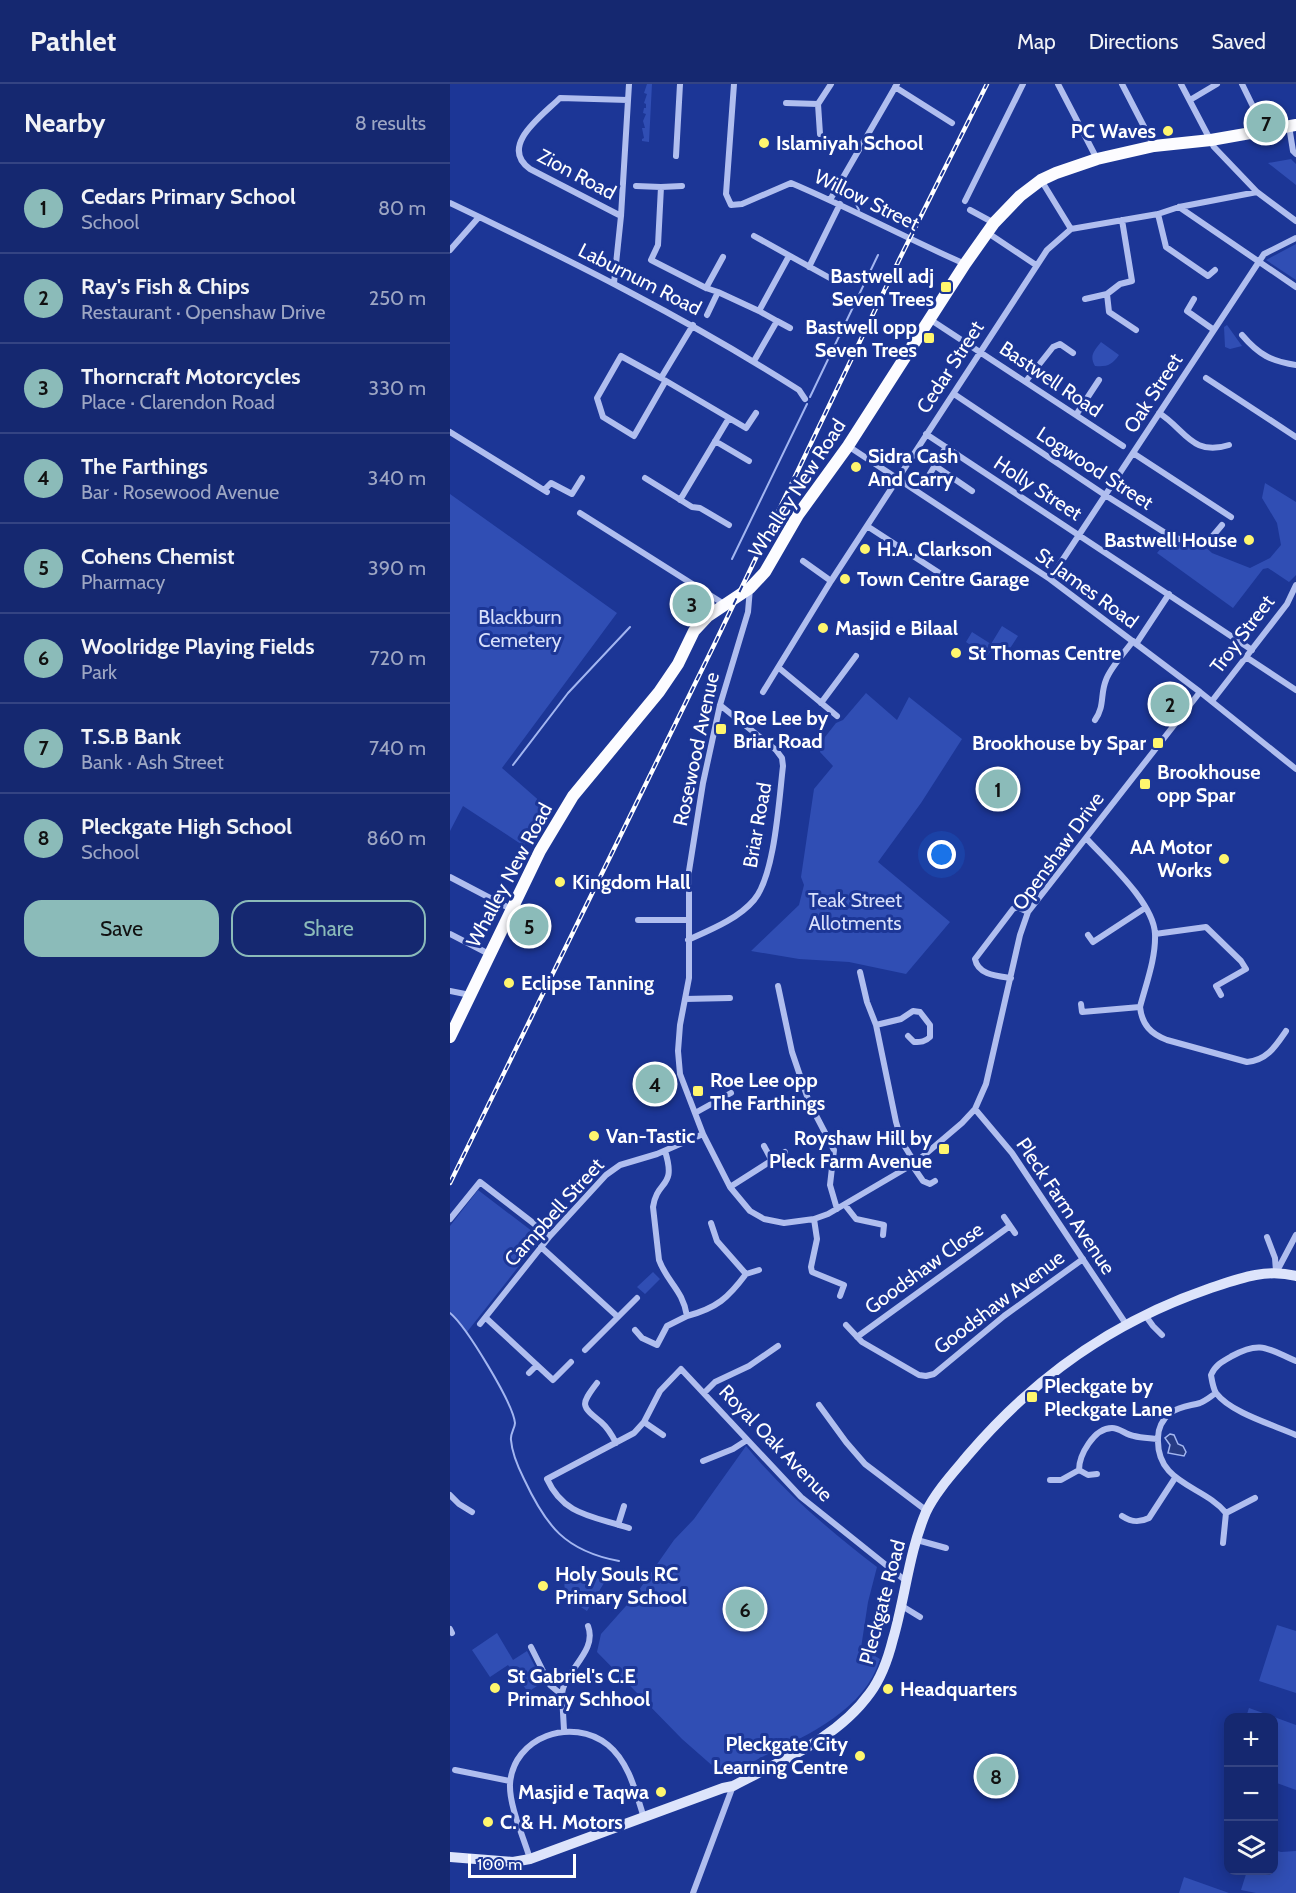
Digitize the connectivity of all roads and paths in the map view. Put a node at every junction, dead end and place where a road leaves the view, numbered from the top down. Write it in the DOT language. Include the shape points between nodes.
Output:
graph roads {
  1 [pos="629,84"];
  2 [pos="680,84"];
  3 [pos="734,84"];
  4 [pos="831,84"];
  5 [pos="1023,84"];
  6 [pos="1058,84"];
  7 [pos="1122,84"];
  8 [pos="1182,84"];
  9 [pos="1217,84"];
  10 [pos="1242,84"];
  11 [pos="896,86"];
  12 [pos="628,100"];
  13 [pos="1190,100"];
  14 [pos="786,103"];
  15 [pos="818,104"];
  16 [pos="952,123"];
  17 [pos="1292,126"];
  18 [pos="1264,129"];
  19 [pos="820,134"];
  20 [pos="1211,140"];
  21 [pos="1154,146"];
  22 [pos="1296,154"];
  23 [pos="676,156"];
  24 [pos="1096,159"];
  25 [pos="1041,180"];
  26 [pos="636,186"];
  27 [pos="682,186"];
  28 [pos="661,187"];
  29 [pos="1257,192"];
  30 [pos="830,200"];
  31 [pos="965,201"];
  32 [pos="450,203"];
  33 [pos="840,204"];
  34 [pos="1179,207"];
  35 [pos="970,210"];
  36 [pos="1158,214"];
  37 [pos="621,216"];
  38 [pos="479,217"];
  39 [pos="1122,220"];
  40 [pos="1296,221"];
  41 [pos="991,228"];
  42 [pos="1071,229"];
  43 [pos="754,236"];
  44 [pos="1296,238"];
  45 [pos="450,250"];
  46 [pos="789,256"];
  47 [pos="723,257"];
  48 [pos="1259,262"];
  49 [pos="965,264"];
  50 [pos="1036,266"];
  51 [pos="809,267"];
  52 [pos="1215,270"];
  53 [pos="837,282"];
  54 [pos="614,283"];
  55 [pos="1296,287"];
  56 [pos="706,288"];
  57 [pos="718,292"];
  58 [pos="1107,294"];
  59 [pos="1085,299"];
  60 [pos="1194,299"];
  61 [pos="759,311"];
  62 [pos="707,315"];
  63 [pos="930,320"];
  64 [pos="777,321"];
  65 [pos="693,325"];
  66 [pos="790,328"];
  67 [pos="1136,330"];
  68 [pos="1214,330"];
  69 [pos="1242,335"];
  70 [pos="980,351"];
  71 [pos="1073,353"];
  72 [pos="754,361"];
  73 [pos="1296,365"];
  74 [pos="1206,378"];
  75 [pos="663,380"];
  76 [pos="1100,380"];
  77 [pos="1026,381"];
  78 [pos="954,394"];
  79 [pos="805,399"];
  80 [pos="1159,412"];
  81 [pos="756,413"];
  82 [pos="1076,416"];
  83 [pos="729,418"];
  84 [pos="450,432"];
  85 [pos="926,434"];
  86 [pos="1296,437"];
  87 [pos="715,441"];
  88 [pos="1228,445"];
  89 [pos="848,446"];
  90 [pos="1123,446"];
  91 [pos="946,447"];
  92 [pos="1133,453"];
  93 [pos="748,461"];
  94 [pos="934,465"];
  95 [pos="928,477"];
  96 [pos="582,478"];
  97 [pos="645,478"];
  98 [pos="897,479"];
  99 [pos="972,490"];
  100 [pos="1104,495"];
  101 [pos="680,500"];
  102 [pos="580,513"];
  103 [pos="1231,517"];
  104 [pos="729,525"];
  105 [pos="1222,525"];
  106 [pos="867,526"];
  107 [pos="1079,535"];
  108 [pos="802,561"];
  109 [pos="944,576"];
  110 [pos="1050,579"];
  111 [pos="831,580"];
  112 [pos="1296,585"];
  113 [pos="750,588"];
  114 [pos="1169,594"];
  115 [pos="724,604"];
  116 [pos="1135,642"];
  117 [pos="1252,650"];
  118 [pos="856,656"];
  119 [pos="1246,657"];
  120 [pos="779,668"];
  121 [pos="1296,690"];
  122 [pos="763,692"];
  123 [pos="1200,692"];
  124 [pos="1212,701"];
  125 [pos="821,703"];
  126 [pos="720,705"];
  127 [pos="837,716"];
  128 [pos="1095,720"];
  129 [pos="1296,769"];
  130 [pos="1086,838"];
  131 [pos="450,877"];
  132 [pos="1145,908"];
  133 [pos="511,909"];
  134 [pos="1028,912"];
  135 [pos="638,920"];
  136 [pos="688,920"];
  137 [pos="450,934"];
  138 [pos="1155,934"];
  139 [pos="1088,935"];
  140 [pos="688,940"];
  141 [pos="489,954"];
  142 [pos="860,972"];
  143 [pos="1011,978"];
  144 [pos="778,986"];
  145 [pos="450,991"];
  146 [pos="470,995"];
  147 [pos="1221,995"];
  148 [pos="730,998"];
  149 [pos="685,999"];
  150 [pos="1081,1004"];
  151 [pos="1140,1007"];
  152 [pos="876,1025"];
  153 [pos="1286,1031"];
  154 [pos="908,1035"];
  155 [pos="450,1037"];
  156 [pos="731,1093"];
  157 [pos="975,1109"];
  158 [pos="695,1113"];
  159 [pos="703,1134"];
  160 [pos="764,1146"];
  161 [pos="665,1151"];
  162 [pos="785,1152"];
  163 [pos="772,1161"];
  164 [pos="913,1164"];
  165 [pos="934,1182"];
  166 [pos="730,1187"];
  167 [pos="845,1205"];
  168 [pos="837,1209"];
  169 [pos="1004,1217"];
  170 [pos="450,1219"];
  171 [pos="814,1219"];
  172 [pos="711,1223"];
  173 [pos="1010,1226"];
  174 [pos="1016,1233"];
  175 [pos="883,1235"];
  176 [pos="1296,1235"];
  177 [pos="550,1236"];
  178 [pos="1267,1238"];
  179 [pos="541,1246"];
  180 [pos="1083,1259"];
  181 [pos="759,1270"];
  182 [pos="1276,1273"];
  183 [pos="746,1274"];
  184 [pos="1296,1276"];
  185 [pos="840,1296"];
  186 [pos="637,1298"];
  187 [pos="1146,1315"];
  188 [pos="687,1316"];
  189 [pos="618,1317"];
  190 [pos="486,1318"];
  191 [pos="480,1324"];
  192 [pos="1126,1324"];
  193 [pos="846,1325"];
  194 [pos="635,1330"];
  195 [pos="1162,1335"];
  196 [pos="857,1337"];
  197 [pos="778,1346"];
  198 [pos="585,1350"];
  199 [pos="1296,1361"];
  200 [pos="571,1362"];
  201 [pos="537,1365"];
  202 [pos="529,1373"];
  203 [pos="597,1383"];
  204 [pos="1216,1393"];
  205 [pos="704,1394"];
  206 [pos="819,1405"];
  207 [pos="644,1422"];
  208 [pos="663,1435"];
  209 [pos="1296,1435"];
  210 [pos="1158,1439"];
  211 [pos="747,1440"];
  212 [pos="616,1443"];
  213 [pos="703,1461"];
  214 [pos="1079,1470"];
  215 [pos="1097,1474"];
  216 [pos="1175,1478"];
  217 [pos="1050,1480"];
  218 [pos="450,1496"];
  219 [pos="1255,1498"];
  220 [pos="624,1506"];
  221 [pos="927,1511"];
  222 [pos="472,1512"];
  223 [pos="1226,1514"];
  224 [pos="1122,1516"];
  225 [pos="618,1525"];
  226 [pos="628,1528"];
  227 [pos="917,1540"];
  228 [pos="1223,1543"];
  229 [pos="946,1548"];
  230 [pos="907,1582"];
  231 [pos="902,1606"];
  232 [pos="920,1617"];
  233 [pos="588,1626"];
  234 [pos="531,1647"];
  235 [pos="562,1695"];
  236 [pos="564,1730"];
  237 [pos="455,1770"];
  238 [pos="510,1781"];
  239 [pos="733,1786"];
  240 [pos="644,1818"];
  241 [pos="450,1857"];
  242 [pos="530,1859"];
  243 [pos="693,1893"];
  1 -- 12 [label="street"];
  2 -- 23 [label="street"];
  3 -- 30 [label="street, Willow Street" via="726,194 731,205 791,183"];
  4 -- 15 [label="street"];
  5 -- 31 [label="street"];
  6 -- 24 [label="street"];
  7 -- 21 [label="street"];
  8 -- 13 [label="street"];
  9 -- 13 [label="street"];
  10 -- 18 [label="street"];
  11 -- 16 [label="street"];
  11 -- 30 [label="street"];
  12 -- 37 [label="street"];
  12 -- 37 [label="street, Zion Road" via="560,98 522,136 519,147 520,158 530,169"];
  13 -- 20 [label="street"];
  14 -- 15 [label="street"];
  15 -- 19 [label="street"];
  17 -- 18 [label="highway, Whalley New Road"];
  17 -- 22 [label="street"];
  18 -- 20 [label="highway, Whalley New Road"];
  20 -- 21 [label="highway, Whalley New Road"];
  20 -- 29 [label="street"];
  21 -- 24 [label="highway, Whalley New Road"];
  24 -- 25 [label="highway, Whalley New Road"];
  25 -- 41 [label="highway, Whalley New Road" via="1020,196"];
  25 -- 42 [label="street"];
  26 -- 28 [label="street"];
  27 -- 28 [label="street"];
  28 -- 56 [label="street" via="659,241 651,260"];
  29 -- 34 [label="street"];
  29 -- 40 [label="street"];
  30 -- 33 [label="street, Willow Street"];
  32 -- 38 [label="street, Laburnum Road"];
  33 -- 49 [label="street, Willow Street"];
  33 -- 51 [label="street"];
  34 -- 36 [label="street"];
  34 -- 48 [label="street"];
  35 -- 41 [label="street"];
  36 -- 39 [label="street"];
  36 -- 52 [label="street" via="1166,248 1208,276"];
  37 -- 54 [label="street"];
  38 -- 45 [label="street"];
  38 -- 54 [label="street, Laburnum Road"];
  39 -- 42 [label="street"];
  39 -- 58 [label="street" via="1132,281"];
  41 -- 49 [label="highway, Whalley New Road"];
  41 -- 50 [label="street"];
  42 -- 50 [label="street, Cedar Street" via="1047,250"];
  43 -- 46 [label="street"];
  44 -- 48 [label="street, Oak Street" via="1264,254"];
  46 -- 51 [label="street"];
  46 -- 61 [label="street"];
  47 -- 56 [label="street"];
  48 -- 55 [label="street"];
  48 -- 68 [label="street, Oak Street"];
  49 -- 63 [label="highway, Whalley New Road"];
  50 -- 70 [label="street, Cedar Street"];
  51 -- 53 [label="street"];
  54 -- 65 [label="street, Laburnum Road"];
  56 -- 57 [label="street"];
  57 -- 61 [label="street"];
  57 -- 62 [label="street"];
  58 -- 59 [label="street"];
  58 -- 67 [label="street" via="1109,312"];
  60 -- 68 [label="street" via="1187,311"];
  61 -- 64 [label="street"];
  63 -- 70 [label="street, Bastwell Road"];
  63 -- 89 [label="highway, Whalley New Road"];
  64 -- 66 [label="street"];
  64 -- 72 [label="street"];
  65 -- 72 [label="street, Laburnum Road"];
  65 -- 75 [label="street"];
  68 -- 80 [label="street, Oak Street"];
  69 -- 73 [label="street" via="1266,357"];
  70 -- 77 [label="street, Bastwell Road"];
  70 -- 78 [label="street, Cedar Street"];
  71 -- 77 [label="street" via="1060,344 1053,347"];
  72 -- 79 [label="street, Laburnum Road" via="800,390"];
  74 -- 86 [label="street"];
  75 -- 75 [label="street" via="621,356 597,398 603,417 634,436"];
  75 -- 83 [label="street"];
  76 -- 82 [label="street"];
  77 -- 82 [label="street, Bastwell Road"];
  78 -- 85 [label="street, Cedar Street"];
  78 -- 100 [label="street, Logwood Street"];
  80 -- 88 [label="street" via="1184,435 1214,453"];
  80 -- 92 [label="street, Oak Street"];
  81 -- 83 [label="street" via="746,428"];
  82 -- 90 [label="street, Bastwell Road"];
  83 -- 87 [label="street"];
  84 -- 96 [label="street" via="545,491 551,483 572,494"];
  85 -- 91 [label="street, Holly Street"];
  85 -- 98 [label="street, Cedar Street"];
  87 -- 93 [label="street"];
  87 -- 101 [label="street"];
  89 -- 98 [label="street, St James Road"];
  89 -- 113 [label="highway, Whalley New Road" via="798,515 765,572"];
  91 -- 94 [label="street"];
  91 -- 107 [label="street, Holly Street"];
  92 -- 100 [label="street, Oak Street"];
  92 -- 103 [label="street"];
  94 -- 95 [label="street"];
  94 -- 99 [label="street"];
  97 -- 101 [label="street"];
  98 -- 106 [label="street, Cedar Street"];
  98 -- 110 [label="street, St James Road"];
  100 -- 105 [label="street, Logwood Street" via="1179,538 1211,538"];
  100 -- 107 [label="street, Oak Street"];
  101 -- 104 [label="street"];
  102 -- 115 [label="street"];
  106 -- 109 [label="street"];
  106 -- 111 [label="street, Cedar Street"];
  107 -- 110 [label="street, Oak Street"];
  107 -- 114 [label="street, Holly Street"];
  108 -- 111 [label="street"];
  110 -- 116 [label="street, St James Road"];
  111 -- 120 [label="street, Cedar Street"];
  112 -- 117 [label="street, Troy Street" via="1287,604"];
  113 -- 115 [label="highway, Whalley New Road"];
  113 -- 126 [label="street, Rosewood Avenue" via="748,612"];
  114 -- 116 [label="street"];
  114 -- 117 [label="street, Holly Street"];
  115 -- 133 [label="highway, Whalley New Road" via="694,631 658,692 573,795"];
  116 -- 123 [label="street, St James Road"];
  116 -- 128 [label="street" via="1106,679 1100,714"];
  117 -- 119 [label="street, Troy Street"];
  118 -- 125 [label="street"];
  119 -- 121 [label="street"];
  119 -- 124 [label="street, Troy Street"];
  120 -- 122 [label="street, Cedar Street"];
  120 -- 125 [label="street"];
  123 -- 124 [label="street, St James Road"];
  123 -- 130 [label="street, Openshaw Drive"];
  124 -- 129 [label="street, St James Road"];
  125 -- 127 [label="street"];
  126 -- 136 [label="street, Rosewood Avenue" via="703,783 690,871"];
  126 -- 140 [label="street, Briar Road" via="782,758 771,855 755,899 727,921"];
  130 -- 132 [label="street"];
  130 -- 134 [label="street, Openshaw Drive"];
  131 -- 133 [label="street"];
  132 -- 138 [label="street" via="1154,923"];
  132 -- 139 [label="street" via="1093,942"];
  133 -- 141 [label="highway, Whalley New Road"];
  134 -- 143 [label="street, Openshaw Drive"];
  134 -- 143 [label="street" via="1013,909 975,958 983,971"];
  135 -- 136 [label="street"];
  136 -- 140 [label="street, Rosewood Avenue"];
  137 -- 141 [label="street"];
  138 -- 147 [label="street" via="1206,927 1246,969 1216,986"];
  138 -- 151 [label="street"];
  140 -- 149 [label="street, Rosewood Avenue"];
  141 -- 146 [label="highway, Whalley New Road"];
  142 -- 152 [label="street"];
  143 -- 157 [label="street, Openshaw Drive" via="986,1084"];
  144 -- 168 [label="street" via="792,1052 810,1102 834,1150 830,1185"];
  145 -- 146 [label="street"];
  146 -- 155 [label="highway, Whalley New Road"];
  148 -- 149 [label="street"];
  149 -- 158 [label="street, Rosewood Avenue" via="678,1051 680,1074"];
  150 -- 151 [label="street" via="1082,1012"];
  151 -- 153 [label="street" via="1147,1028 1157,1036 1247,1062 1270,1053"];
  152 -- 154 [label="street" via="920,1012 930,1025 930,1037 914,1042"];
  152 -- 164 [label="street" via="896,1122"];
  156 -- 158 [label="street"];
  157 -- 164 [label="street, Openshaw Drive"];
  157 -- 180 [label="street, Pleck Farm Avenue" via="1012,1153"];
  158 -- 159 [label="street, Rosewood Avenue"];
  159 -- 161 [label="street, Campbell Street"];
  159 -- 166 [label="street, Rosewood Avenue"];
  160 -- 163 [label="street"];
  161 -- 177 [label="street, Campbell Street" via="620,1165 606,1175"];
  161 -- 188 [label="street" via="669,1174 653,1207 659,1260 680,1293"];
  162 -- 163 [label="street"];
  163 -- 166 [label="street"];
  164 -- 165 [label="street" via="923,1181"];
  164 -- 167 [label="street, Openshaw Drive"];
  166 -- 171 [label="street, Openshaw Drive" via="750,1211 764,1219 784,1223"];
  167 -- 168 [label="street, Openshaw Drive"];
  167 -- 175 [label="street" via="856,1219 884,1225"];
  168 -- 171 [label="street, Openshaw Drive"];
  169 -- 173 [label="street"];
  170 -- 177 [label="street" via="480,1182"];
  171 -- 185 [label="street" via="817,1239 812,1272 844,1285"];
  172 -- 183 [label="street" via="717,1241"];
  173 -- 174 [label="street"];
  173 -- 196 [label="street, Goodshaw Close"];
  176 -- 182 [label="street"];
  177 -- 179 [label="street, Campbell Street"];
  178 -- 182 [label="street"];
  179 -- 189 [label="street"];
  179 -- 190 [label="street, Campbell Street"];
  180 -- 192 [label="street, Pleck Farm Avenue"];
  180 -- 196 [label="street, Goodshaw Avenue" via="1004,1316 934,1374 919,1375"];
  181 -- 183 [label="street"];
  182 -- 184 [label="main road, Pleckgate Road"];
  182 -- 187 [label="main road, Pleckgate Road" via="1242,1278"];
  183 -- 188 [label="street" via="723,1301"];
  186 -- 189 [label="street"];
  187 -- 192 [label="main road, Pleckgate Road"];
  187 -- 195 [label="street"];
  188 -- 194 [label="street" via="668,1326 657,1345"];
  189 -- 198 [label="street"];
  190 -- 191 [label="street, Campbell Street"];
  190 -- 201 [label="street"];
  192 -- 221 [label="main road, Pleckgate Road" via="1074,1356 1014,1404 945,1482"];
  193 -- 196 [label="street, Goodshaw Avenue"];
  197 -- 205 [label="street" via="715,1382"];
  199 -- 204 [label="street" via="1266,1348 1244,1349 1214,1368 1211,1375"];
  200 -- 201 [label="street" via="553,1380"];
  201 -- 202 [label="street"];
  203 -- 212 [label="street" via="584,1403"];
  204 -- 209 [label="street" via="1246,1414"];
  204 -- 210 [label="street" via="1170,1414 1162,1421"];
  205 -- 207 [label="street, Royal Oak Avenue" via="681,1369 658,1394"];
  205 -- 211 [label="street, Royal Oak Avenue"];
  206 -- 221 [label="street" via="865,1464"];
  207 -- 208 [label="street"];
  207 -- 212 [label="street"];
  210 -- 214 [label="street" via="1105,1430 1081,1455"];
  210 -- 216 [label="street" via="1161,1458"];
  211 -- 213 [label="street"];
  211 -- 230 [label="street, Royal Oak Avenue" via="801,1497"];
  212 -- 225 [label="street" via="547,1479 558,1498 575,1511"];
  214 -- 215 [label="street"];
  214 -- 217 [label="street" via="1061,1480"];
  216 -- 223 [label="street" via="1208,1497"];
  216 -- 224 [label="street" via="1149,1518 1129,1521"];
  218 -- 222 [label="street"];
  219 -- 223 [label="street"];
  220 -- 225 [label="street"];
  221 -- 227 [label="main road, Pleckgate Road"];
  223 -- 228 [label="street"];
  225 -- 226 [label="street"];
  227 -- 229 [label="street"];
  227 -- 230 [label="main road, Pleckgate Road"];
  230 -- 231 [label="main road, Pleckgate Road"];
  231 -- 232 [label="street"];
  231 -- 239 [label="main road, Pleckgate Road" via="885,1668 853,1715 816,1743"];
  233 -- 235 [label="street" via="589,1640 566,1680"];
  234 -- 235 [label="street" via="550,1685"];
  235 -- 236 [label="street"];
  236 -- 238 [label="street" via="547,1735 530,1747 513,1768"];
  236 -- 240 [label="street" via="598,1738 617,1754"];
  237 -- 238 [label="street"];
  238 -- 242 [label="street" via="511,1798"];
  239 -- 240 [label="main road, Pleckgate Road"];
  239 -- 243 [label="street"];
  240 -- 242 [label="main road, Pleckgate Road"];
  241 -- 242 [label="main road, Pleckgate Road" via="513,1862"];
}
